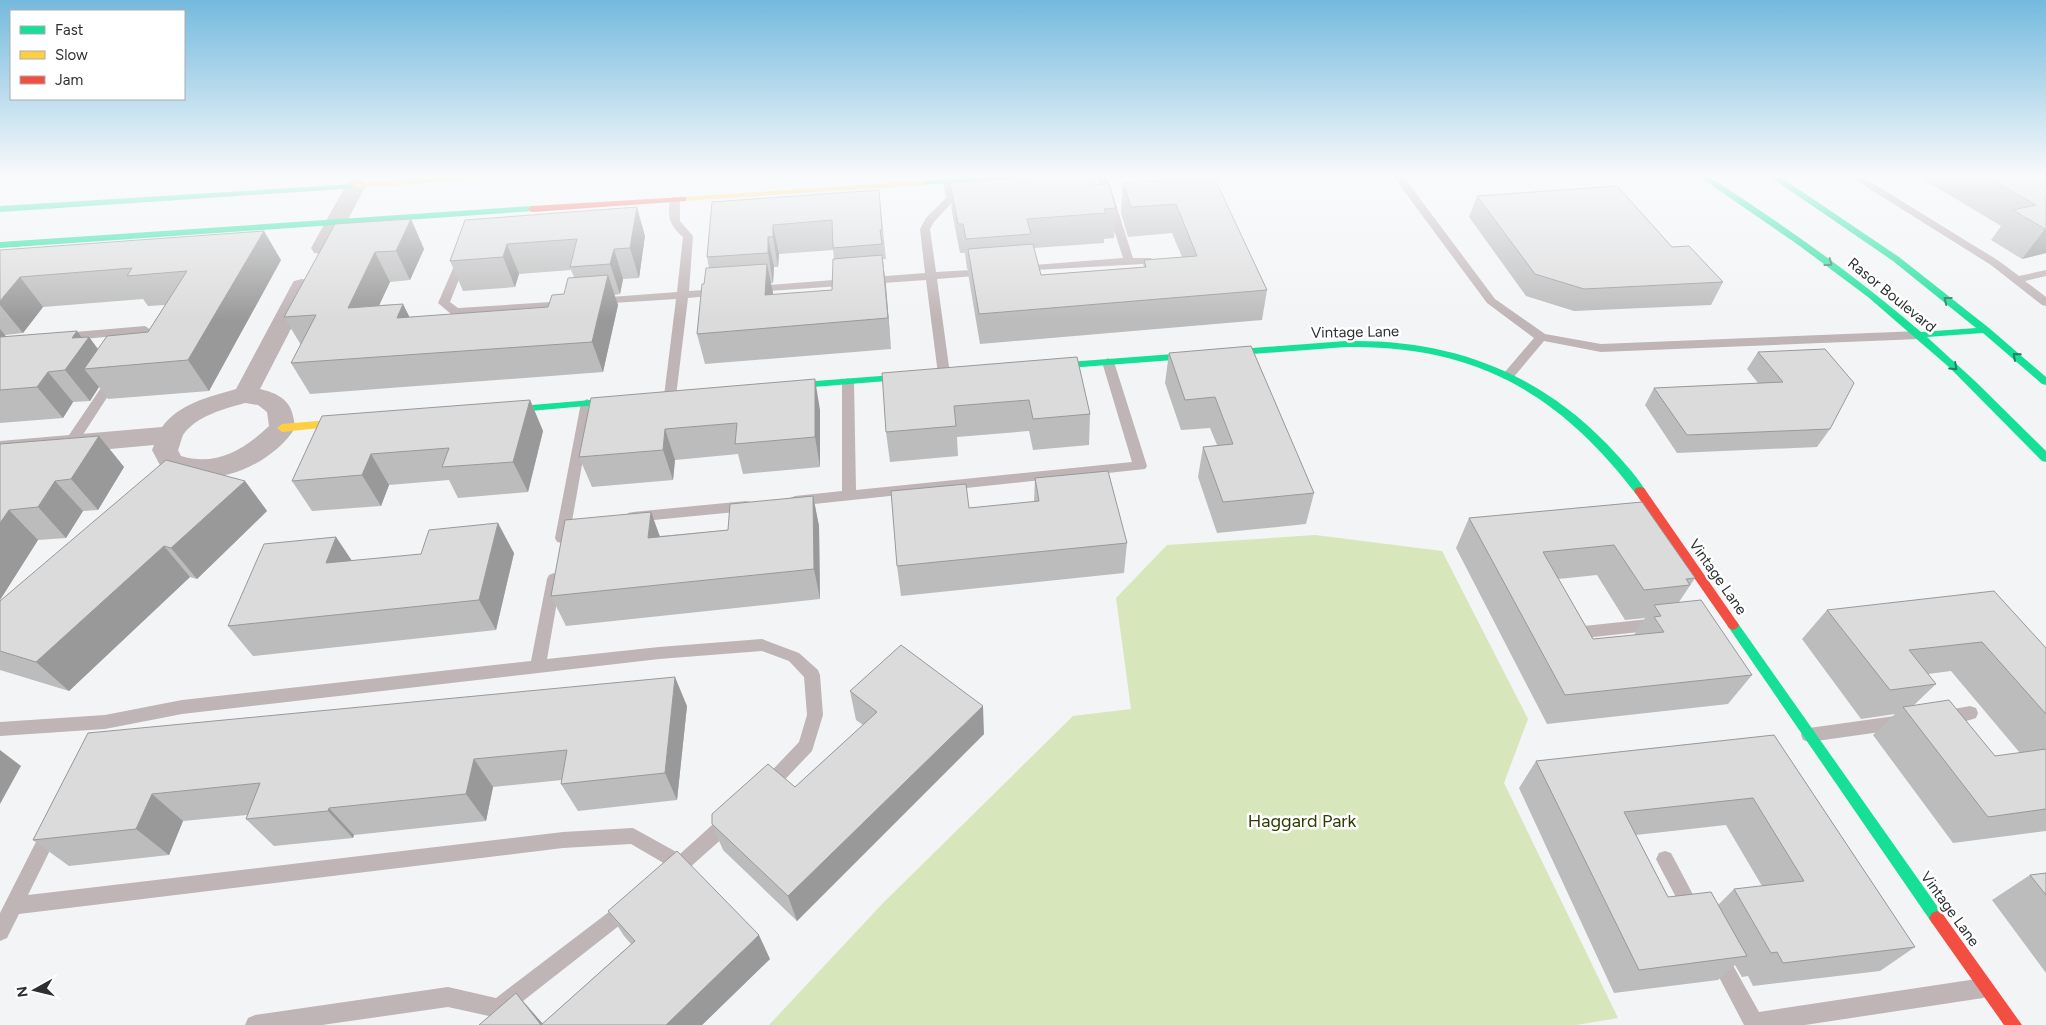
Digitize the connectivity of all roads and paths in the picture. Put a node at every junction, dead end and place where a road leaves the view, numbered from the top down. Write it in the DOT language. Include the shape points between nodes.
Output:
graph roads {
  1 [pos="297,224"];
  2 [pos="335,224"];
  3 [pos="675,224"];
  4 [pos="927,224"];
  5 [pos="1117,224"];
  6 [pos="1434,224"];
  7 [pos="1774,224"];
  8 [pos="1847,224"];
  9 [pos="1932,224"];
  10 [pos="0,245"];
  11 [pos="466,250"];
  12 [pos="1129,261"];
  13 [pos="2046,273"];
  14 [pos="932,276"];
  15 [pos="1153,278"];
  16 [pos="2017,280"];
  17 [pos="683,295"];
  18 [pos="2046,303"];
  19 [pos="1986,330"];
  20 [pos="1918,335"];
  21 [pos="48,338"];
  22 [pos="1541,338"];
  23 [pos="129,355"];
  24 [pos="1108,362"];
  25 [pos="1031,368"];
  26 [pos="118,371"];
  27 [pos="949,373"];
  28 [pos="1508,376"];
  29 [pos="848,382"];
  30 [pos="2046,382"];
  31 [pos="769,388"];
  32 [pos="244,395"];
  33 [pos="670,396"];
  34 [pos="642,398"];
  35 [pos="587,403"];
  36 [pos="489,411"];
  37 [pos="361,422"];
  38 [pos="282,428"];
  39 [pos="170,435"];
  40 [pos="70,444"];
  41 [pos="0,450"];
  42 [pos="2046,458"];
  43 [pos="187,469"];
  44 [pos="164,488"];
  45 [pos="849,495"];
  46 [pos="779,502"];
  47 [pos="759,504"];
  48 [pos="620,519"];
  49 [pos="1669,623"];
  50 [pos="1575,633"];
  51 [pos="538,667"];
  52 [pos="1970,713"];
  53 [pos="105,722"];
  54 [pos="0,729"];
  55 [pos="1809,735"];
  56 [pos="96,740"];
  57 [pos="754,799"];
  58 [pos="740,812"];
  59 [pos="57,818"];
  60 [pos="1665,859"];
  61 [pos="681,864"];
  62 [pos="659,884"];
  63 [pos="644,896"];
  64 [pos="13,906"];
  65 [pos="1702,928"];
  66 [pos="0,932"];
  67 [pos="1712,945"];
  68 [pos="1987,987"];
  69 [pos="1754,1024"];
  70 [pos="255,1025"];
  71 [pos="2014,1025"];
  1 -- 10 [label="main road"];
  2 -- 32 [label="street"];
  3 -- 17 [label="lane" via="688,236"];
  4 -- 14 [label="lane"];
  5 -- 12 [label="lane"];
  6 -- 22 [label="lane" via="1491,301"];
  7 -- 20 [label="main road, Rasor Boulevard, one-way" via="1808,246"];
  19 -- 8 [label="main road, Rasor Boulevard, one-way"];
  9 -- 16 [label="lane"];
  11 -- 17 [label="lane" via="444,303 455,312"];
  12 -- 14 [label="lane"];
  12 -- 15 [label="lane" via="1147,260"];
  13 -- 16 [label="lane"];
  14 -- 17 [label="lane"];
  14 -- 27 [label="lane"];
  16 -- 18 [label="lane"];
  17 -- 33 [label="lane"];
  19 -- 20 [label="main road"];
  30 -- 19 [label="main road, Rasor Boulevard, one-way"];
  20 -- 22 [label="lane" via="1601,348"];
  20 -- 42 [label="main road, Rasor Boulevard, one-way" via="2003,413"];
  21 -- 23 [label="lane" via="145,330"];
  22 -- 28 [label="lane"];
  24 -- 25 [label="main road, Vintage Lane"];
  24 -- 28 [label="main road, Vintage Lane" via="1379,344 1411,346"];
  24 -- 45 [label="lane" via="1140,466"];
  26 -- 40 [label="lane"];
  27 -- 29 [label="main road"];
  28 -- 55 [label="main road, Vintage Lane" via="1543,396 1574,420 1623,467 1720,618"];
  29 -- 31 [label="main road"];
  29 -- 45 [label="lane"];
  32 -- 38 [label="street" via="264,397 275,404 283,415"];
  32 -- 39 [label="street" via="197,412"];
  34 -- 35 [label="main road"];
  35 -- 36 [label="main road"];
  35 -- 51 [label="lane"];
  37 -- 38 [label="main road"];
  38 -- 43 [label="street" via="257,452 240,460 222,467"];
  39 -- 40 [label="street"];
  39 -- 43 [label="street" via="165,450 171,462"];
  40 -- 41 [label="street"];
  43 -- 44 [label="street"];
  45 -- 46 [label="lane"];
  47 -- 48 [label="lane"];
  49 -- 50 [label="lane"];
  51 -- 53 [label="lane" via="182,707"];
  51 -- 57 [label="lane" via="762,645 794,657 812,675 815,715 806,746"];
  52 -- 55 [label="lane"];
  53 -- 54 [label="lane"];
  53 -- 56 [label="lane"];
  55 -- 68 [label="main road, Vintage Lane"];
  58 -- 61 [label="lane"];
  59 -- 64 [label="lane"];
  60 -- 65 [label="lane"];
  61 -- 62 [label="lane"];
  61 -- 64 [label="lane" via="633,836 563,840"];
  63 -- 70 [label="lane" via="498,1008 448,998"];
  64 -- 66 [label="lane"];
  67 -- 69 [label="lane"];
  68 -- 69 [label="lane"];
  68 -- 71 [label="main road, Vintage Lane"];
}
